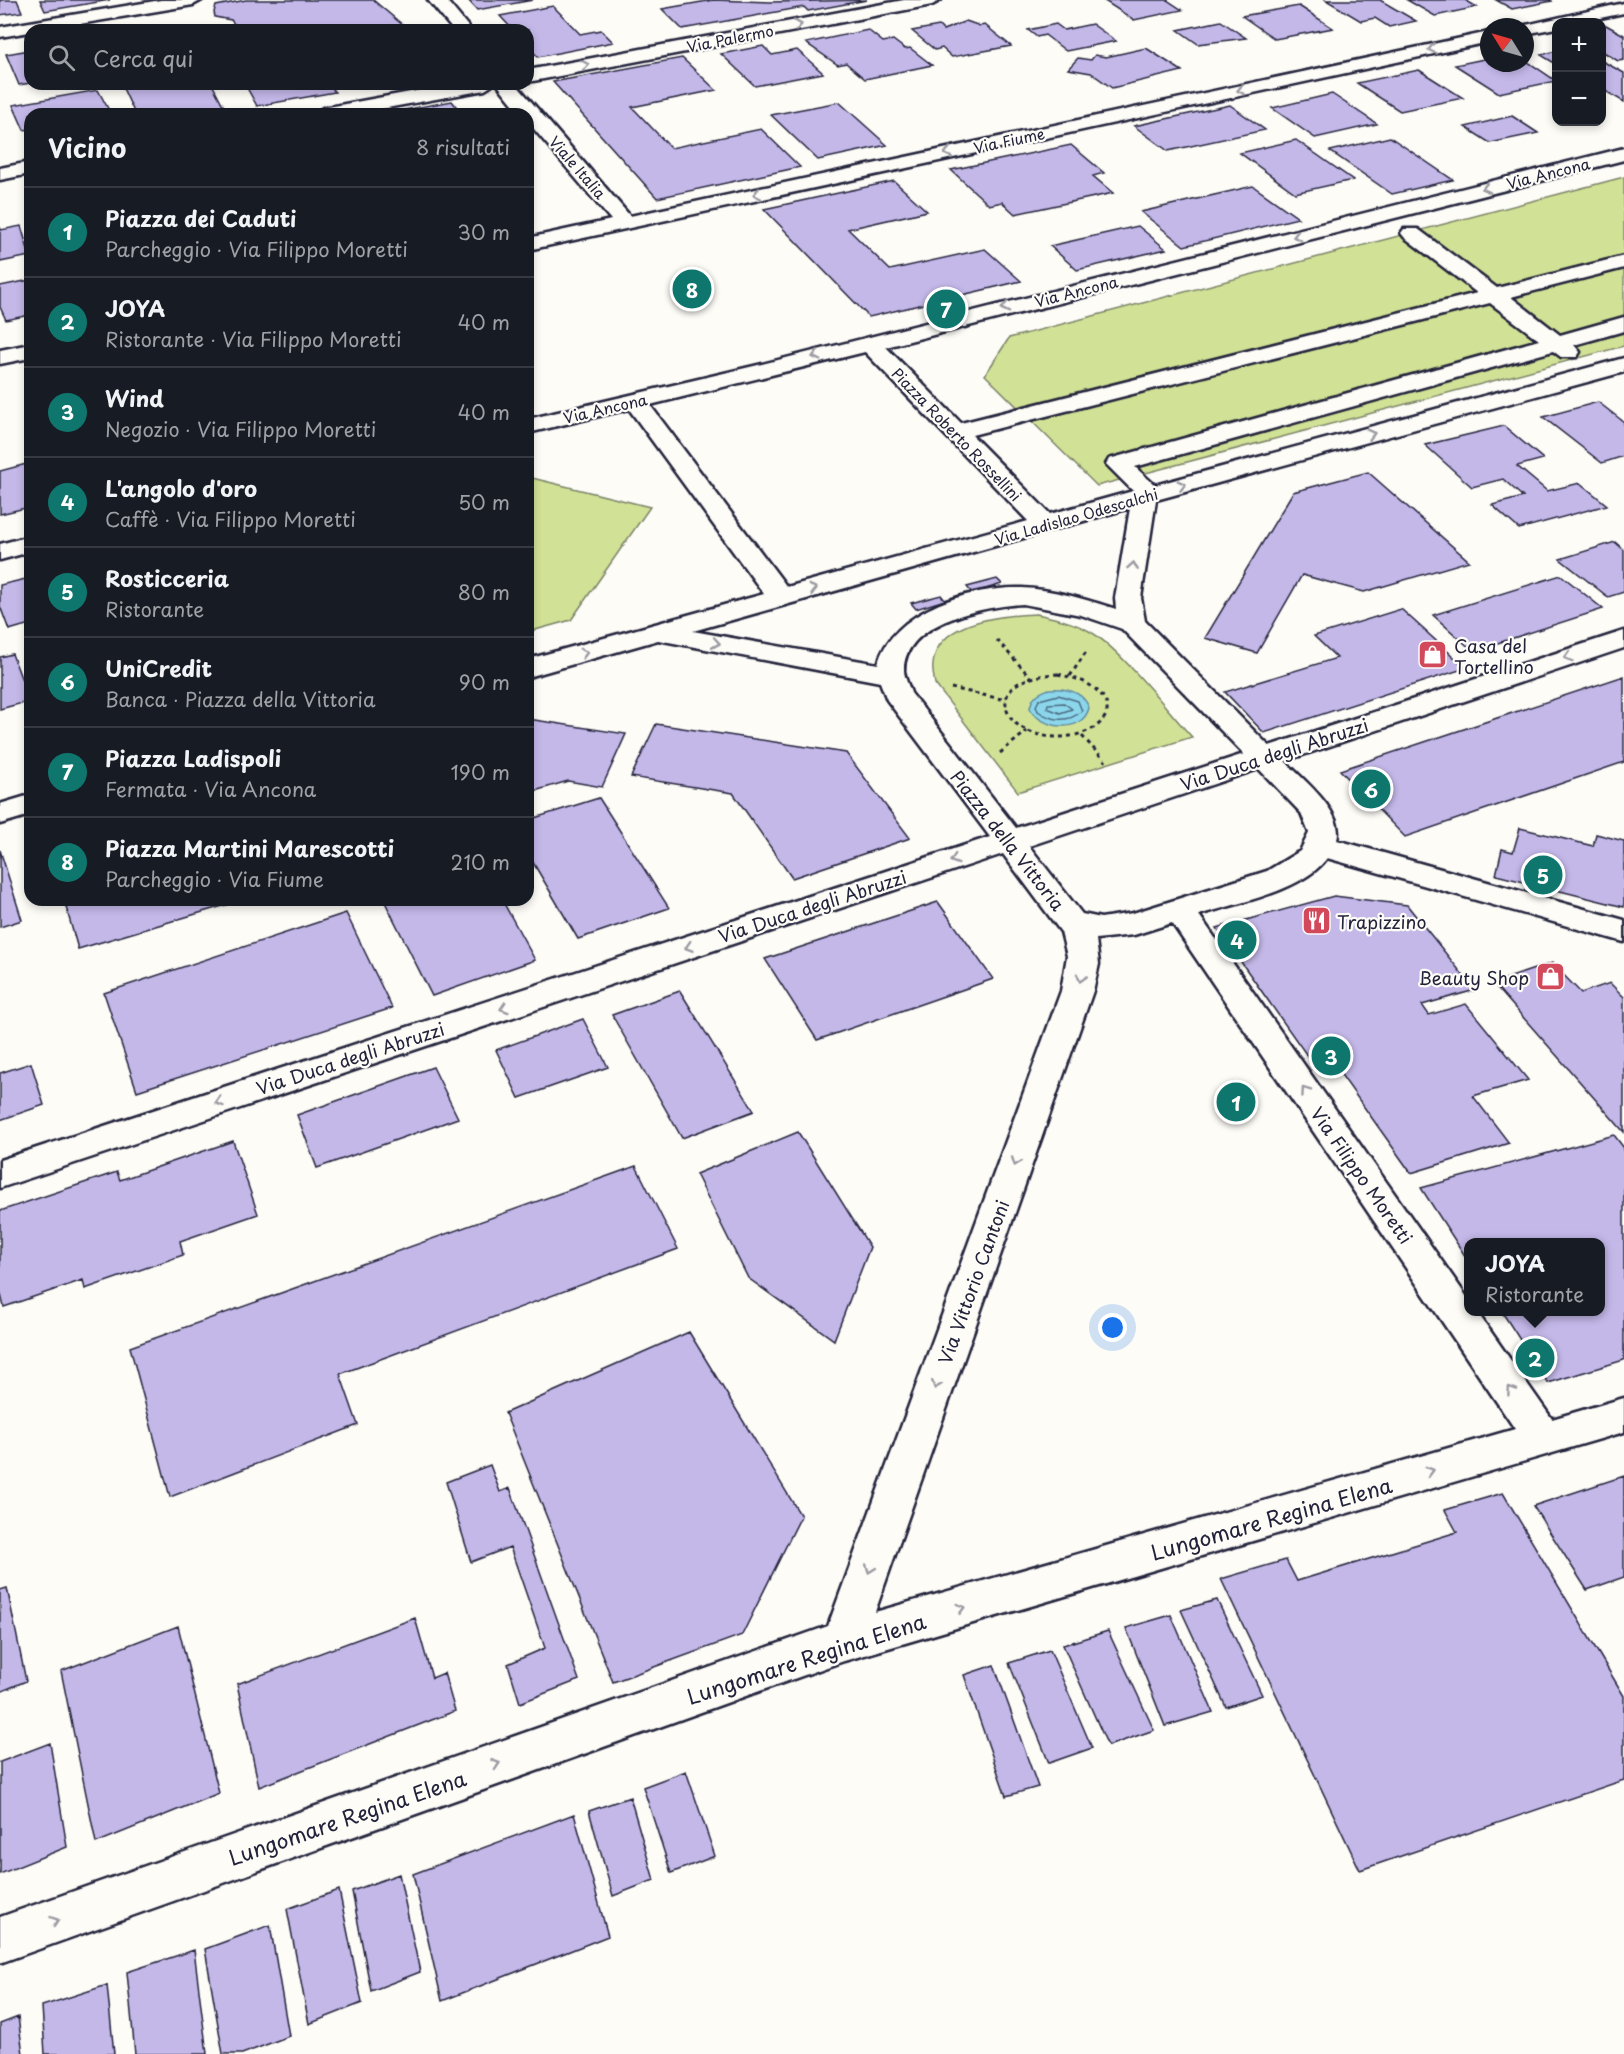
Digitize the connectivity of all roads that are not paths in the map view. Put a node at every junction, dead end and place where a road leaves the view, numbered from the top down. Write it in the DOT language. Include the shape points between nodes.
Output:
graph roads {
  1 [pos="193,0"];
  2 [pos="437,0"];
  3 [pos="932,0"];
  4 [pos="1612,0"];
  5 [pos="1624,7"];
  6 [pos="48,24"];
  7 [pos="457,24"];
  8 [pos="1534,27"];
  9 [pos="24,28"];
  10 [pos="0,32"];
  11 [pos="1480,39"];
  12 [pos="534,75"];
  13 [pos="453,90"];
  14 [pos="511,90"];
  15 [pos="355,108"];
  16 [pos="527,108"];
  17 [pos="534,117"];
  18 [pos="1624,154"];
  19 [pos="24,169"];
  20 [pos="0,174"];
  21 [pos="625,223"];
  22 [pos="1411,233"];
  23 [pos="534,243"];
  24 [pos="1624,262"];
  25 [pos="1493,296"];
  26 [pos="1624,324"];
  27 [pos="869,343"];
  28 [pos="1556,343"];
  29 [pos="24,352"];
  30 [pos="0,357"];
  31 [pos="1624,365"];
  32 [pos="1598,373"];
  33 [pos="635,401"];
  34 [pos="534,425"];
  35 [pos="955,432"];
  36 [pos="1147,495"];
  37 [pos="1046,525"];
  38 [pos="24,546"];
  39 [pos="0,552"];
  40 [pos="781,598"];
  41 [pos="1132,624"];
  42 [pos="658,632"];
  43 [pos="1624,639"];
  44 [pos="534,666"];
  45 [pos="890,675"];
  46 [pos="1264,757"];
  47 [pos="24,807"];
  48 [pos="0,814"];
  49 [pos="1010,842"];
  50 [pos="1320,846"];
  51 [pos="1180,911"];
  52 [pos="1072,923"];
  53 [pos="1624,931"];
  54 [pos="0,1173"];
  55 [pos="1624,1415"];
  56 [pos="1544,1438"];
  57 [pos="844,1641"];
  58 [pos="0,1940"];
  1 -- 6 [label="street"];
  2 -- 7 [label="street"];
  12 -- 3 [label="street, Via Palermo, one-way"];
  4 -- 5 [label="street"];
  5 -- 8 [label="street"];
  9 -- 10 [label="street"];
  11 -- 21 [label="street, Via Fiume, one-way"];
  13 -- 15 [label="street"];
  14 -- 16 [label="street, Viale Italia"];
  17 -- 21 [label="street, Viale Italia"];
  18 -- 27 [label="street, Via Ancona, one-way"];
  19 -- 20 [label="street"];
  21 -- 23 [label="street, Via Fiume"];
  22 -- 25 [label="street"];
  24 -- 25 [label="street"];
  25 -- 28 [label="street"];
  25 -- 35 [label="street"];
  26 -- 28 [label="street"];
  27 -- 33 [label="street, Via Ancona, one-way"];
  27 -- 35 [label="street, Piazza Roberto Rossellini"];
  28 -- 32 [label="street"];
  28 -- 36 [label="street" via="1118,464"];
  29 -- 30 [label="street"];
  31 -- 32 [label="street, Via Ladislao Odescalchi"];
  36 -- 32 [label="street, Via Ladislao Odescalchi, one-way"];
  33 -- 34 [label="street, Via Ancona"];
  33 -- 40 [label="street"];
  35 -- 37 [label="street, Piazza Roberto Rossellini"];
  36 -- 37 [label="street, Via Ladislao Odescalchi"];
  41 -- 36 [label="street, one-way" via="1128,598"];
  40 -- 37 [label="street, Via Ladislao Odescalchi, one-way"];
  38 -- 39 [label="street"];
  40 -- 42 [label="street, Via Ladislao Odescalchi"];
  41 -- 45 [label="street" via="1052,600 1023,596 982,599 942,612 908,633 894,652"];
  41 -- 46 [label="street"];
  44 -- 42 [label="street, Via Ladislao Odescalchi, one-way"];
  42 -- 45 [label="street, one-way"];
  43 -- 46 [label="street, Via Duca degli Abruzzi, one-way"];
  45 -- 49 [label="street, Piazza della Vittoria" via="897,694"];
  46 -- 49 [label="street, Via Duca degli Abruzzi"];
  46 -- 50 [label="street" via="1313,807 1324,833"];
  47 -- 48 [label="street"];
  49 -- 52 [label="street, Piazza della Vittoria"];
  49 -- 54 [label="street, Via Duca degli Abruzzi, one-way"];
  50 -- 51 [label="street, Piazza della Vittoria" via="1311,858 1278,879"];
  50 -- 53 [label="street"];
  51 -- 52 [label="street, Piazza della Vittoria" via="1101,930"];
  56 -- 51 [label="street, Via Filippo Moretti, one-way"];
  52 -- 57 [label="street, Via Vittorio Cantoni, one-way" via="1082,938 1084,951 1077,990"];
  55 -- 56 [label="street, Lungomare Regina Elena"];
  57 -- 56 [label="street, Lungomare Regina Elena, one-way"];
  58 -- 57 [label="street, Lungomare Regina Elena, one-way"];
}
